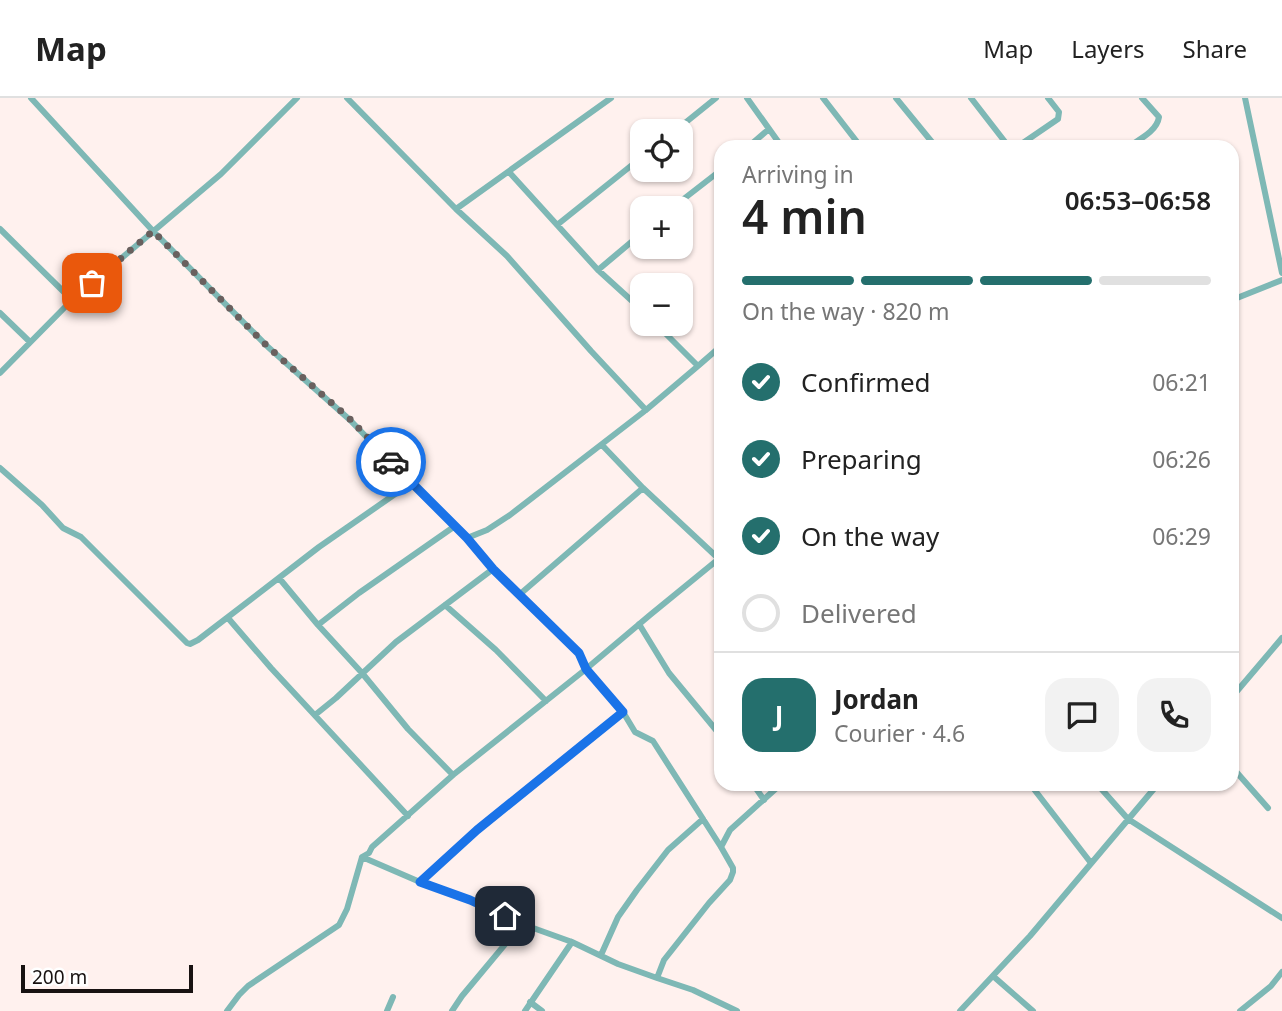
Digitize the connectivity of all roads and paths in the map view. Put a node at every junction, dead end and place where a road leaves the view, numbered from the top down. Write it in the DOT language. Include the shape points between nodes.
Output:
graph roads {
  1 [pos="31,98"];
  2 [pos="297,98"];
  3 [pos="346,98"];
  4 [pos="611,98"];
  5 [pos="716,98"];
  6 [pos="747,98"];
  7 [pos="823,98"];
  8 [pos="896,98"];
  9 [pos="971,98"];
  10 [pos="1048,98"];
  11 [pos="1142,98"];
  12 [pos="1245,98"];
  13 [pos="690,119"];
  14 [pos="769,129"];
  15 [pos="756,140"];
  16 [pos="777,140"];
  17 [pos="856,140"];
  18 [pos="930,140"];
  19 [pos="1004,140"];
  20 [pos="1027,140"];
  21 [pos="1139,140"];
  22 [pos="630,167"];
  23 [pos="509,172"];
  24 [pos="714,175"];
  25 [pos="687,196"];
  26 [pos="456,209"];
  27 [pos="557,225"];
  28 [pos="0,229"];
  29 [pos="153,231"];
  30 [pos="630,243"];
  31 [pos="598,270"];
  32 [pos="1282,273"];
  33 [pos="1282,281"];
  34 [pos="1239,297"];
  35 [pos="630,299"];
  36 [pos="72,300"];
  37 [pos="0,313"];
  38 [pos="668,336"];
  39 [pos="30,342"];
  40 [pos="714,352"];
  41 [pos="698,366"];
  42 [pos="0,373"];
  43 [pos="646,410"];
  44 [pos="602,445"];
  45 [pos="0,468"];
  46 [pos="411,483"];
  47 [pos="643,488"];
  48 [pos="454,526"];
  49 [pos="467,538"];
  50 [pos="714,553"];
  51 [pos="714,563"];
  52 [pos="493,569"];
  53 [pos="279,578"];
  54 [pos="519,595"];
  55 [pos="445,605"];
  56 [pos="228,618"];
  57 [pos="639,624"];
  58 [pos="318,625"];
  59 [pos="1282,638"];
  60 [pos="586,669"];
  61 [pos="362,673"];
  62 [pos="1239,689"];
  63 [pos="546,701"];
  64 [pos="623,712"];
  65 [pos="315,715"];
  66 [pos="714,728"];
  67 [pos="453,775"];
  68 [pos="1239,775"];
  69 [pos="758,791"];
  70 [pos="774,791"];
  71 [pos="1035,791"];
  72 [pos="1103,791"];
  73 [pos="1152,791"];
  74 [pos="764,800"];
  75 [pos="1268,808"];
  76 [pos="408,816"];
  77 [pos="703,819"];
  78 [pos="1128,819"];
  79 [pos="721,846"];
  80 [pos="362,857"];
  81 [pos="1091,863"];
  82 [pos="420,882"];
  83 [pos="1282,918"];
  84 [pos="522,924"];
  85 [pos="572,942"];
  86 [pos="601,955"];
  87 [pos="1282,972"];
  88 [pos="993,976"];
  89 [pos="657,978"];
  90 [pos="393,997"];
  91 [pos="530,1002"];
  92 [pos="227,1011"];
  93 [pos="387,1011"];
  94 [pos="452,1011"];
  95 [pos="524,1011"];
  96 [pos="541,1011"];
  97 [pos="737,1011"];
  98 [pos="960,1011"];
  99 [pos="1033,1011"];
  100 [pos="1240,1011"];
  1 -- 29 [label="street"];
  2 -- 29 [label="street" via="221,174"];
  3 -- 26 [label="street"];
  4 -- 23 [label="street"];
  5 -- 13 [label="street"];
  6 -- 14 [label="street"];
  7 -- 17 [label="street"];
  8 -- 18 [label="street"];
  9 -- 19 [label="street"];
  10 -- 20 [label="street" via="1058,119"];
  11 -- 21 [label="street" via="1159,120 1157,127"];
  12 -- 32 [label="street"];
  14 -- 15 [label="street"];
  14 -- 16 [label="street"];
  22 -- 27 [label="street"];
  23 -- 26 [label="street"];
  23 -- 27 [label="street"];
  24 -- 25 [label="street"];
  26 -- 43 [label="street" via="507,256"];
  27 -- 31 [label="street"];
  28 -- 36 [label="street"];
  29 -- 36 [label="street"];
  29 -- 46 [label="street"];
  30 -- 31 [label="street"];
  31 -- 35 [label="street"];
  33 -- 34 [label="street"];
  36 -- 39 [label="street"];
  37 -- 39 [label="street"];
  38 -- 41 [label="street"];
  39 -- 42 [label="street"];
  40 -- 41 [label="street"];
  41 -- 43 [label="street"];
  43 -- 44 [label="street"];
  44 -- 47 [label="street"];
  44 -- 49 [label="street" via="510,515"];
  45 -- 56 [label="street" via="62,528 80,537 187,643 194,643"];
  46 -- 48 [label="street"];
  46 -- 53 [label="street"];
  47 -- 50 [label="street"];
  47 -- 54 [label="street"];
  48 -- 49 [label="street"];
  48 -- 58 [label="street"];
  49 -- 52 [label="street"];
  51 -- 57 [label="street"];
  52 -- 54 [label="street"];
  52 -- 55 [label="street"];
  53 -- 56 [label="street"];
  53 -- 58 [label="street"];
  54 -- 60 [label="street" via="579,653"];
  55 -- 61 [label="street"];
  55 -- 63 [label="street"];
  56 -- 65 [label="street"];
  57 -- 60 [label="street"];
  57 -- 66 [label="street" via="669,673"];
  58 -- 61 [label="street"];
  59 -- 62 [label="street"];
  60 -- 63 [label="street"];
  60 -- 64 [label="street"];
  61 -- 65 [label="street"];
  61 -- 67 [label="street"];
  63 -- 67 [label="street"];
  64 -- 77 [label="street" via="635,732 653,741"];
  64 -- 82 [label="street"];
  65 -- 76 [label="street"];
  67 -- 76 [label="street"];
  68 -- 75 [label="street"];
  69 -- 74 [label="street"];
  70 -- 74 [label="street"];
  71 -- 81 [label="street"];
  72 -- 78 [label="street"];
  73 -- 78 [label="street"];
  74 -- 79 [label="street" via="730,830"];
  76 -- 80 [label="street"];
  77 -- 79 [label="street"];
  77 -- 86 [label="street" via="668,850 637,890 618,917"];
  78 -- 81 [label="street"];
  78 -- 83 [label="street"];
  79 -- 89 [label="street" via="732,875 664,960"];
  80 -- 82 [label="street"];
  80 -- 92 [label="street" via="339,925 248,986"];
  81 -- 88 [label="street"];
  82 -- 84 [label="street"];
  84 -- 85 [label="street"];
  84 -- 94 [label="street"];
  85 -- 86 [label="street"];
  85 -- 91 [label="street"];
  86 -- 89 [label="street"];
  87 -- 100 [label="street"];
  88 -- 98 [label="street"];
  88 -- 99 [label="street"];
  89 -- 97 [label="street"];
  90 -- 93 [label="street"];
  91 -- 95 [label="street"];
  91 -- 96 [label="street"];
}
